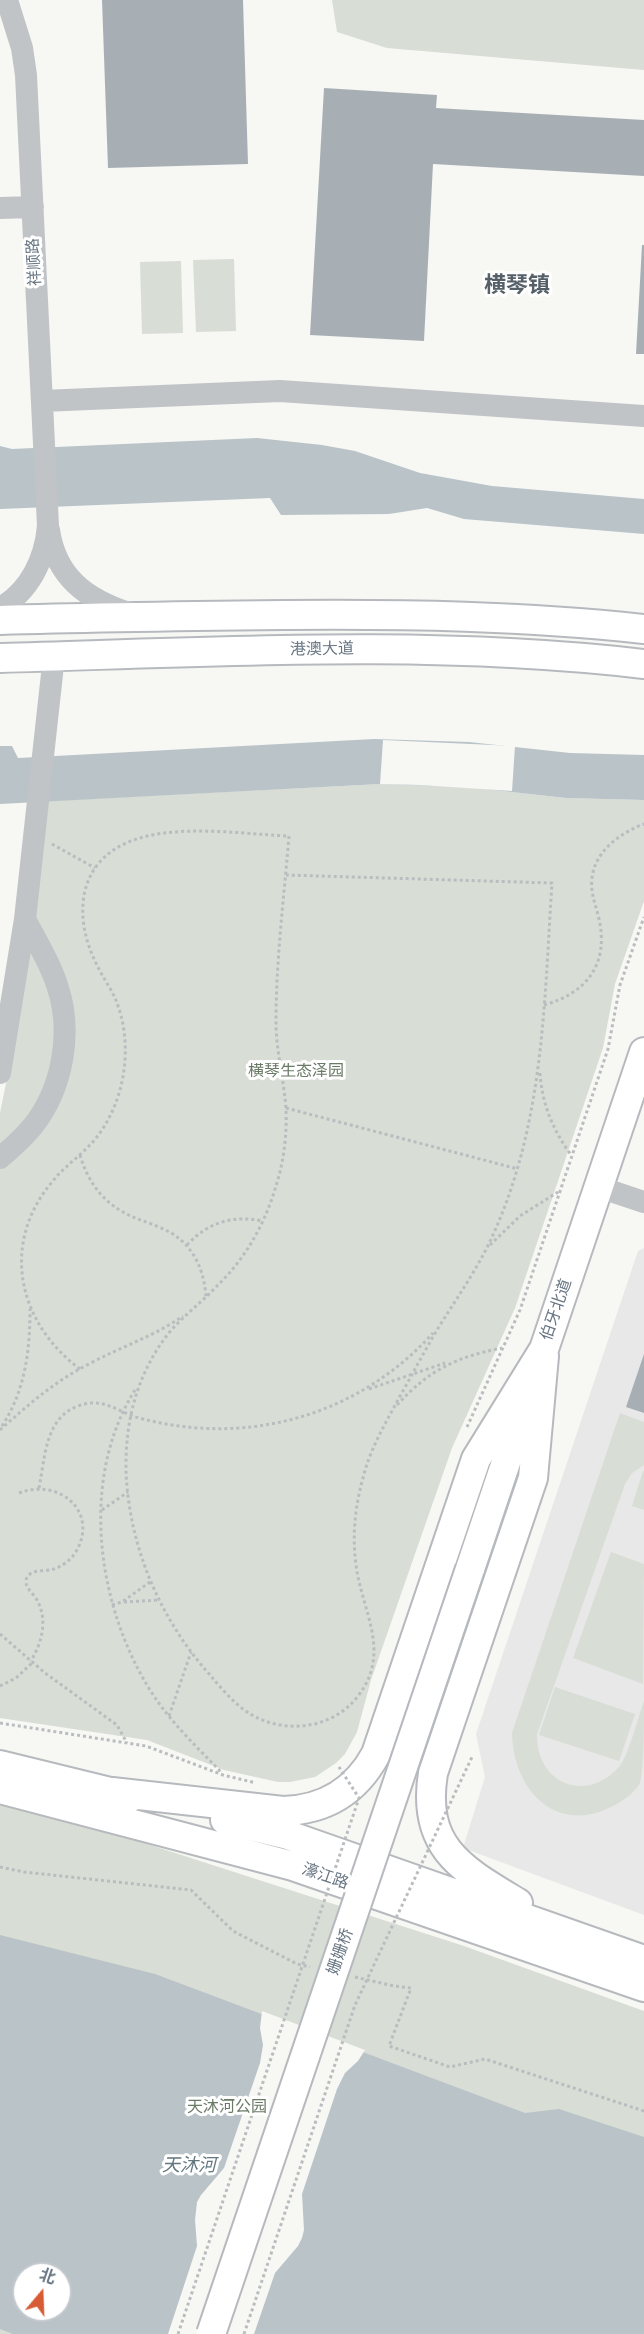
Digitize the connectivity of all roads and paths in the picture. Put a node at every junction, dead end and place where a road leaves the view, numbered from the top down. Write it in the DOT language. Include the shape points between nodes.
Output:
graph roads {
  1 [pos="7,0"];
  2 [pos="33,207"];
  3 [pos="4,208"];
  4 [pos="42,401"];
  5 [pos="644,416"];
  6 [pos="48,526"];
  7 [pos="0,608"];
  8 [pos="140,616"];
  9 [pos="0,620"];
  10 [pos="644,629"];
  11 [pos="54,656"];
  12 [pos="0,658"];
  13 [pos="631,662"];
  14 [pos="644,673"];
  15 [pos="644,824"];
  16 [pos="36,825"];
  17 [pos="95,868"];
  18 [pos="286,875"];
  19 [pos="644,917"];
  20 [pos="25,919"];
  21 [pos="544,1005"];
  22 [pos="644,1052"];
  23 [pos="540,1065"];
  24 [pos="0,1073"];
  25 [pos="286,1108"];
  26 [pos="80,1155"];
  27 [pos="572,1156"];
  28 [pos="0,1158"];
  29 [pos="518,1169"];
  30 [pos="599,1187"];
  31 [pos="560,1191"];
  32 [pos="644,1202"];
  33 [pos="263,1221"];
  34 [pos="186,1245"];
  35 [pos="487,1248"];
  36 [pos="206,1297"];
  37 [pos="30,1307"];
  38 [pos="190,1311"];
  39 [pos="438,1328"];
  40 [pos="502,1348"];
  41 [pos="544,1349"];
  42 [pos="457,1359"];
  43 [pos="80,1369"];
  44 [pos="412,1374"];
  45 [pos="139,1385"];
  46 [pos="365,1390"];
  47 [pos="394,1408"];
  48 [pos="124,1411"];
  49 [pos="129,1414"];
  50 [pos="466,1429"];
  51 [pos="0,1430"];
  52 [pos="39,1488"];
  53 [pos="128,1492"];
  54 [pos="19,1493"];
  55 [pos="102,1511"];
  56 [pos="470,1569"];
  57 [pos="150,1582"];
  58 [pos="159,1600"];
  59 [pos="122,1602"];
  60 [pos="112,1605"];
  61 [pos="0,1634"];
  62 [pos="191,1652"];
  63 [pos="32,1662"];
  64 [pos="373,1665"];
  65 [pos="381,1668"];
  66 [pos="0,1686"];
  67 [pos="169,1716"];
  68 [pos="0,1724"];
  69 [pos="127,1743"];
  70 [pos="472,1756"];
  71 [pos="344,1762"];
  72 [pos="0,1765"];
  73 [pos="339,1767"];
  74 [pos="334,1771"];
  75 [pos="223,1775"];
  76 [pos="264,1785"];
  77 [pos="0,1789"];
  78 [pos="112,1792"];
  79 [pos="569,1934"];
  80 [pos="644,1960"];
  81 [pos="644,1988"];
  82 [pos="178,2334"];
  83 [pos="211,2334"];
  84 [pos="244,2334"];
  1 -- 2 [label="street, 祥顺路" via="26,75"];
  2 -- 3 [label="street"];
  2 -- 4 [label="street, 祥顺路"];
  4 -- 5 [label="street" via="280,391"];
  4 -- 6 [label="street, 祥顺路"];
  6 -- 7 [label="street, 祥顺路" via="44,552 33,577"];
  6 -- 8 [label="street, 祥顺路" via="60,564 76,586 98,602"];
  8 -- 9 [label="main road"];
  8 -- 10 [label="main road" via="447,615"];
  11 -- 12 [label="main road, 港澳大道"];
  11 -- 13 [label="main road, 港澳大道" via="405,649"];
  11 -- 16 [label="street"];
  13 -- 14 [label="main road"];
  15 -- 21 [label="path" via="612,843 595,866 592,894 602,940 591,976 563,1000"];
  16 -- 17 [label="path"];
  16 -- 20 [label="street"];
  17 -- 18 [label="path" via="107,855 137,838 176,831 289,836"];
  17 -- 26 [label="path" via="85,889 85,931 117,1004 126,1054 115,1104 99,1134"];
  18 -- 21 [label="path" via="552,883"];
  18 -- 25 [label="path" via="276,1037"];
  19 -- 27 [label="path" via="620,985 608,1049"];
  20 -- 24 [label="street"];
  20 -- 28 [label="street" via="58,988 64,1049 45,1107 20,1140"];
  21 -- 23 [label="path"];
  22 -- 30 [label="main road, 伯牙北道"];
  23 -- 27 [label="path" via="548,1113"];
  23 -- 29 [label="path"];
  25 -- 29 [label="path"];
  25 -- 33 [label="path" via="280,1172"];
  26 -- 34 [label="path" via="88,1178 108,1202 164,1229"];
  26 -- 37 [label="path" via="51,1182 28,1226 23,1275"];
  27 -- 31 [label="path"];
  29 -- 35 [label="path"];
  30 -- 32 [label="street"];
  30 -- 41 [label="main road, 伯牙北道"];
  31 -- 35 [label="path" via="520,1216"];
  31 -- 40 [label="path" via="520,1310"];
  33 -- 34 [label="path" via="227,1220 204,1229"];
  33 -- 36 [label="path" via="248,1250"];
  34 -- 36 [label="path" via="201,1270"];
  35 -- 39 [label="path"];
  36 -- 38 [label="path"];
  37 -- 43 [label="path" via="45,1336"];
  37 -- 51 [label="path" via="25,1370 12,1410"];
  38 -- 43 [label="path" via="166,1328"];
  38 -- 45 [label="path" via="169,1333"];
  39 -- 44 [label="path"];
  39 -- 46 [label="path" via="404,1362"];
  40 -- 42 [label="path"];
  40 -- 50 [label="path"];
  41 -- 56 [label="main road, 伯牙北道"];
  41 -- 78 [label="main road" via="476,1459 376,1754 361,1778 339,1797 297,1811"];
  41 -- 79 [label="main road" via="533,1478 433,1773 430,1802 439,1837 460,1866"];
  42 -- 44 [label="path"];
  42 -- 47 [label="path" via="426,1377"];
  43 -- 51 [label="path" via="43,1392"];
  44 -- 46 [label="path"];
  44 -- 47 [label="path"];
  45 -- 48 [label="path"];
  45 -- 49 [label="path"];
  46 -- 49 [label="path" via="298,1419 250,1428 201,1429"];
  47 -- 64 [label="path" via="367,1464 355,1521 356,1567 373,1630"];
  48 -- 49 [label="path"];
  48 -- 52 [label="path" via="90,1402 59,1418 48,1438"];
  48 -- 55 [label="path" via="111,1450"];
  49 -- 53 [label="path"];
  52 -- 54 [label="path"];
  52 -- 63 [label="path" via="60,1492 75,1507 82,1537 66,1563 36,1571 26,1580 43,1620 41,1641"];
  53 -- 55 [label="path"];
  53 -- 57 [label="path" via="133,1527"];
  55 -- 60 [label="path" via="102,1550"];
  56 -- 83 [label="main road, 姗姗桥, bridge"];
  57 -- 58 [label="path"];
  57 -- 59 [label="path"];
  58 -- 59 [label="path"];
  58 -- 62 [label="path"];
  59 -- 60 [label="path"];
  60 -- 67 [label="path" via="127,1648"];
  61 -- 63 [label="path"];
  62 -- 64 [label="path" via="250,1714 289,1727 330,1719 345,1710 358,1697"];
  62 -- 67 [label="path"];
  63 -- 66 [label="path" via="16,1678"];
  63 -- 69 [label="path" via="117,1725"];
  64 -- 65 [label="path"];
  67 -- 75 [label="path"];
  68 -- 69 [label="path"];
  69 -- 75 [label="path" via="146,1746"];
  70 -- 84 [label="path, bridge" via="356,2005"];
  71 -- 73 [label="path, bridge"];
  72 -- 78 [label="main road, 濠江路"];
  73 -- 74 [label="path, bridge"];
  73 -- 82 [label="path, bridge" via="360,1798"];
  75 -- 76 [label="path"];
  77 -- 81 [label="main road, 濠江路" via="293,1866"];
  78 -- 79 [label="main road, 濠江路" via="288,1835"];
  79 -- 80 [label="main road, 濠江路"];
}
